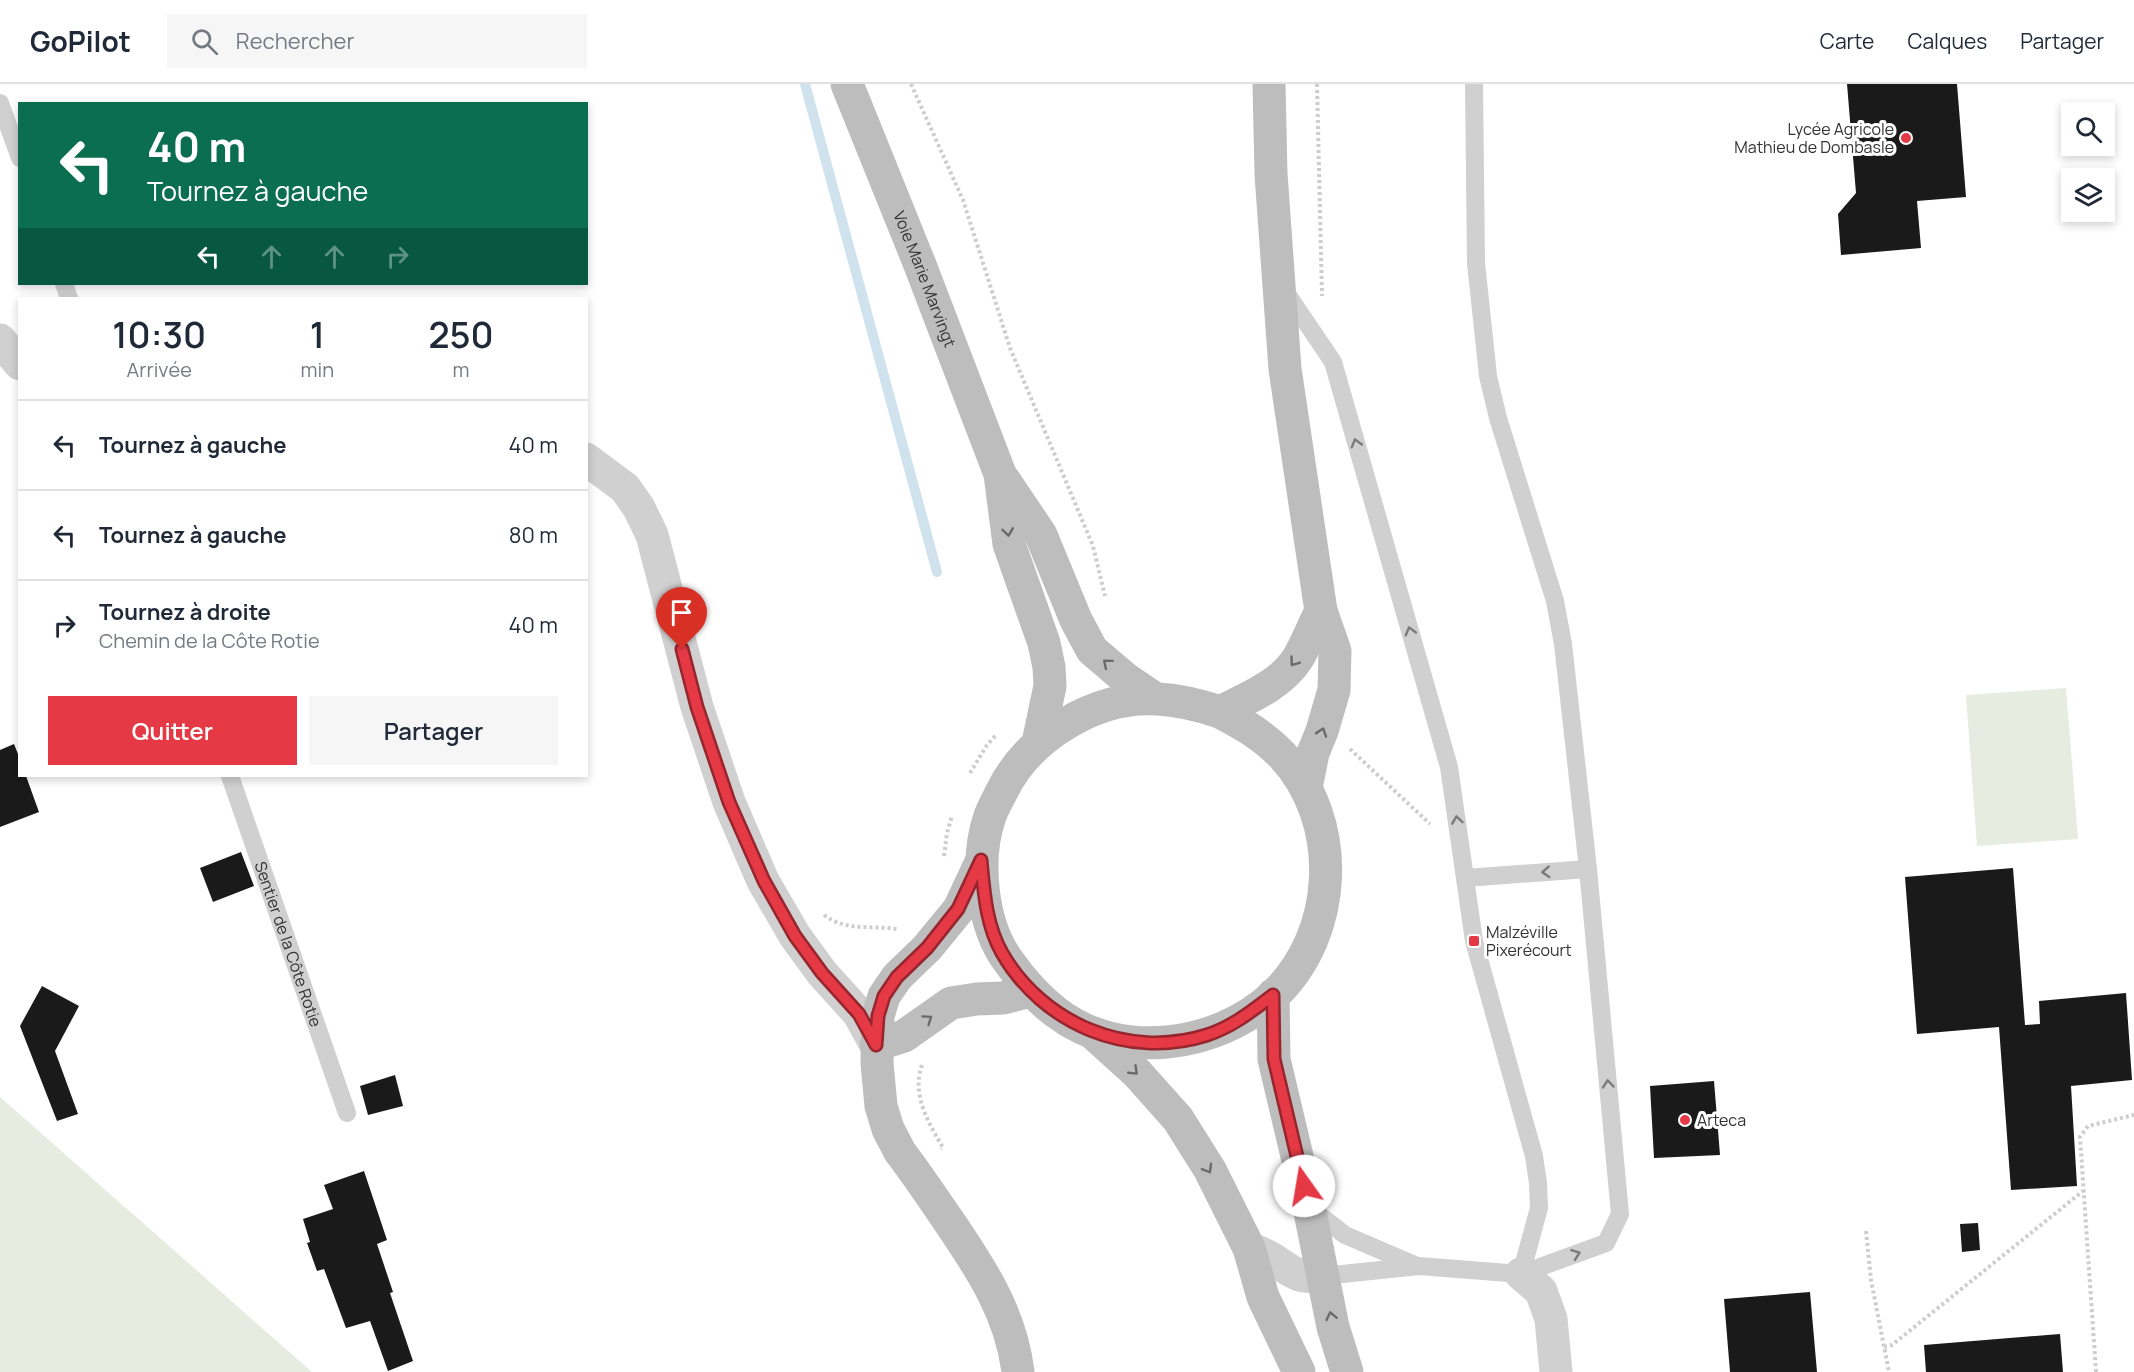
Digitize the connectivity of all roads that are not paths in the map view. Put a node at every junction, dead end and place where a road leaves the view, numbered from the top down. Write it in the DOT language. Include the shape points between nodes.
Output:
graph roads {
  1 [pos="847,84"];
  2 [pos="1269,84"];
  3 [pos="1474,84"];
  4 [pos="0,103"];
  5 [pos="18,152"];
  6 [pos="1277,280"];
  7 [pos="0,340"];
  8 [pos="18,362"];
  9 [pos="588,460"];
  10 [pos="1000,474"];
  11 [pos="1321,610"];
  12 [pos="1154,698"];
  13 [pos="1220,712"];
  14 [pos="1038,743"];
  15 [pos="230,777"];
  16 [pos="1306,788"];
  17 [pos="981,860"];
  18 [pos="1588,869"];
  19 [pos="1465,878"];
  20 [pos="1030,991"];
  21 [pos="1273,995"];
  22 [pos="1091,1031"];
  23 [pos="876,1045"];
  24 [pos="348,1113"];
  25 [pos="1309,1207"];
  26 [pos="1249,1248"];
  27 [pos="1419,1266"];
  28 [pos="1521,1274"];
  29 [pos="1323,1276"];
  30 [pos="1018,1372"];
  31 [pos="1299,1372"];
  32 [pos="1347,1372"];
  33 [pos="1556,1372"];
  1 -- 10 [label="main road, Voie Marie Marvingt"];
  2 -- 6 [label="main road"];
  3 -- 18 [label="lane" via="1476,263 1488,376 1555,601"];
  4 -- 5 [label="lane"];
  6 -- 11 [label="main road" via="1291,415"];
  19 -- 6 [label="lane, one-way" via="1449,767 1333,362"];
  7 -- 8 [label="street"];
  9 -- 23 [label="street" via="625,488 652,535 697,707 729,802 764,881 795,936 859,1014"];
  12 -- 10 [label="main road, Voie Marie Marvingt, one-way" via="1092,650 1041,535"];
  10 -- 14 [label="main road, Voie Marie Marvingt, one-way" via="1010,544 1049,667 1050,686"];
  11 -- 13 [label="main road, one-way" via="1298,658 1286,672 1275,683"];
  16 -- 11 [label="main road, one-way" via="1334,690 1335,651"];
  12 -- 13 [label="main road" via="1188,702"];
  12 -- 14 [label="main road" via="1112,703 1072,719"];
  13 -- 16 [label="main road" via="1254,730 1283,756"];
  14 -- 17 [label="main road" via="1009,777 990,816"];
  15 -- 24 [label="lane, Sentier de la Côte Rotie"];
  16 -- 21 [label="main road" via="1320,823 1326,860 1325,897 1315,934 1297,967"];
  17 -- 20 [label="main road" via="985,908 997,941"];
  17 -- 23 [label="main road" via="958,909 884,996"];
  18 -- 19 [label="lane, one-way"];
  28 -- 18 [label="lane, one-way" via="1606,1243 1620,1214"];
  19 -- 28 [label="lane" via="1474,941 1539,1183 1539,1208"];
  20 -- 22 [label="main road" via="1059,1015"];
  23 -- 20 [label="main road, one-way" via="904,1036 951,1003"];
  21 -- 22 [label="main road" via="1242,1019 1207,1035 1187,1039 1129,1042"];
  21 -- 25 [label="main road" via="1274,1059"];
  22 -- 26 [label="main road, one-way" via="1137,1073 1178,1119 1210,1170"];
  23 -- 30 [label="main road" via="881,1106 888,1129 990,1286 1003,1313"];
  25 -- 27 [label="lane" via="1345,1234"];
  25 -- 29 [label="main road"];
  26 -- 29 [label="street" via="1291,1272 1310,1278"];
  26 -- 31 [label="main road" via="1263,1297"];
  27 -- 28 [label="lane"];
  27 -- 29 [label="lane"];
  28 -- 33 [label="street" via="1541,1291 1551,1319"];
  32 -- 29 [label="main road, one-way"];
}
